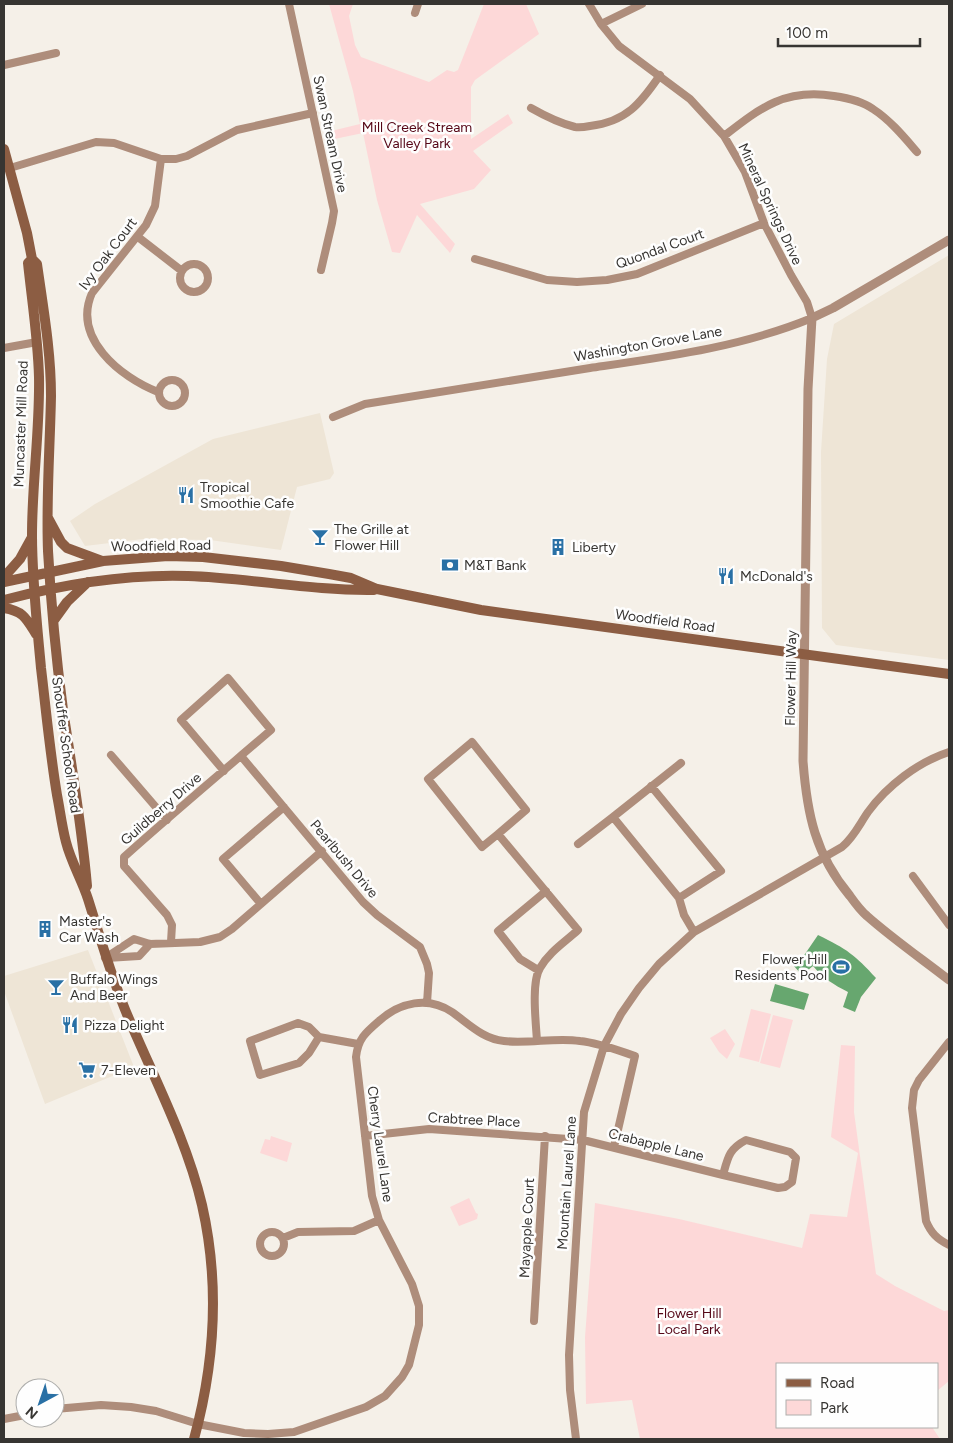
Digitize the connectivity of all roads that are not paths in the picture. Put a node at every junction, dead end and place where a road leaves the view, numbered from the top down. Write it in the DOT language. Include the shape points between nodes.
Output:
graph roads {
  1 [pos="290,4"];
  2 [pos="418,4"];
  3 [pos="589,4"];
  4 [pos="642,4"];
  5 [pos="415,14"];
  6 [pos="601,24"];
  7 [pos="56,53"];
  8 [pos="4,65"];
  9 [pos="660,75"];
  10 [pos="531,108"];
  11 [pos="313,113"];
  12 [pos="724,136"];
  13 [pos="4,149"];
  14 [pos="917,152"];
  15 [pos="161,159"];
  16 [pos="10,168"];
  17 [pos="764,223"];
  18 [pos="138,237"];
  19 [pos="949,240"];
  20 [pos="32,259"];
  21 [pos="475,259"];
  22 [pos="321,270"];
  23 [pos="182,271"];
  24 [pos="812,318"];
  25 [pos="37,342"];
  26 [pos="4,348"];
  27 [pos="158,392"];
  28 [pos="333,417"];
  29 [pos="47,516"];
  30 [pos="32,538"];
  31 [pos="103,561"];
  32 [pos="50,572"];
  33 [pos="33,576"];
  34 [pos="4,577"];
  35 [pos="4,582"];
  36 [pos="88,582"];
  37 [pos="51,588"];
  38 [pos="378,590"];
  39 [pos="34,592"];
  40 [pos="4,600"];
  41 [pos="4,608"];
  42 [pos="54,620"];
  43 [pos="38,637"];
  44 [pos="806,654"];
  45 [pos="949,674"];
  46 [pos="949,752"];
  47 [pos="111,755"];
  48 [pos="241,756"];
  49 [pos="681,763"];
  50 [pos="224,771"];
  51 [pos="651,786"];
  52 [pos="284,807"];
  53 [pos="613,817"];
  54 [pos="167,820"];
  55 [pos="498,834"];
  56 [pos="578,844"];
  57 [pos="322,851"];
  58 [pos="824,858"];
  59 [pos="913,876"];
  60 [pos="546,891"];
  61 [pos="87,897"];
  62 [pos="679,898"];
  63 [pos="261,904"];
  64 [pos="949,925"];
  65 [pos="694,932"];
  66 [pos="171,942"];
  67 [pos="150,944"];
  68 [pos="105,958"];
  69 [pos="538,970"];
  70 [pos="949,980"];
  71 [pos="427,1003"];
  72 [pos="319,1037"];
  73 [pos="537,1041"];
  74 [pos="949,1042"];
  75 [pos="358,1044"];
  76 [pos="604,1046"];
  77 [pos="365,1136"];
  78 [pos="545,1136"];
  79 [pos="583,1140"];
  80 [pos="614,1147"];
  81 [pos="723,1175"];
  82 [pos="379,1220"];
  83 [pos="283,1238"];
  84 [pos="949,1245"];
  85 [pos="534,1321"];
  86 [pos="65,1408"];
  87 [pos="198,1424"];
  88 [pos="294,1435"];
  89 [pos="194,1439"];
  90 [pos="575,1439"];
  1 -- 11 [label="street, Swan Stream Drive"];
  2 -- 5 [label="street"];
  3 -- 6 [label="street, Mineral Springs Drive"];
  4 -- 6 [label="street"];
  6 -- 9 [label="street, Mineral Springs Drive" via="619,46"];
  7 -- 8 [label="street"];
  9 -- 10 [label="street" via="632,110 601,125 577,127"];
  9 -- 12 [label="street, Mineral Springs Drive" via="690,98"];
  11 -- 15 [label="street" via="238,130 187,156"];
  11 -- 22 [label="street, Swan Stream Drive" via="334,211"];
  12 -- 14 [label="street" via="753,113 774,102 800,94 817,93 850,98 872,108 890,122"];
  12 -- 17 [label="street, Mineral Springs Drive" via="745,172"];
  13 -- 16 [label="main road, Muncaster Mill Road"];
  15 -- 16 [label="street" via="114,144 96,142"];
  15 -- 18 [label="street, Ivy Oak Court" via="155,206"];
  16 -- 20 [label="main road, Muncaster Mill Road"];
  17 -- 21 [label="street, Quondal Court" via="637,274 607,280 547,280"];
  17 -- 24 [label="street, Mineral Springs Drive" via="790,275 808,302"];
  18 -- 23 [label="street"];
  18 -- 27 [label="street, Ivy Oak Court" via="92,293 86,315 93,340 100,351 133,379"];
  19 -- 24 [label="street, Washington Grove Lane"];
  20 -- 25 [label="main road, Muncaster Mill Road" via="28,263"];
  20 -- 29 [label="main road, Muncaster Mill Road" via="37,264 49,357"];
  24 -- 28 [label="street, Washington Grove Lane" via="729,344 666,357 365,404"];
  24 -- 44 [label="street, Flower Hill Way" via="808,389"];
  25 -- 26 [label="street"];
  25 -- 30 [label="main road, Muncaster Mill Road" via="38,402"];
  29 -- 31 [label="main road" via="67,548"];
  29 -- 32 [label="main road, Muncaster Mill Road"];
  30 -- 33 [label="main road, Muncaster Mill Road"];
  30 -- 34 [label="main road"];
  31 -- 32 [label="main road, Woodfield Road"];
  31 -- 38 [label="main road, Woodfield Road" via="168,556 238,560 351,578"];
  32 -- 33 [label="main road, Woodfield Road"];
  32 -- 37 [label="main road, Muncaster Mill Road"];
  33 -- 35 [label="main road, Woodfield Road"];
  33 -- 39 [label="main road, Muncaster Mill Road"];
  36 -- 37 [label="main road, Woodfield Road"];
  36 -- 38 [label="main road, Woodfield Road" via="188,576"];
  36 -- 42 [label="main road"];
  37 -- 39 [label="main road, Woodfield Road"];
  37 -- 42 [label="main road, Snouffer School Road"];
  38 -- 44 [label="main road, Woodfield Road" via="481,610"];
  39 -- 40 [label="main road, Woodfield Road"];
  39 -- 43 [label="main road, Snouffer School Road"];
  41 -- 43 [label="main road" via="20,612"];
  42 -- 61 [label="main road, Snouffer School Road" via="83,839"];
  43 -- 61 [label="main road, Snouffer School Road" via="56,791 66,844"];
  44 -- 45 [label="main road, Woodfield Road"];
  44 -- 58 [label="street, Flower Hill Way" via="805,795 810,822"];
  46 -- 58 [label="street, Mountain Laurel Lane" via="891,786 867,814 852,839"];
  47 -- 54 [label="street"];
  48 -- 50 [label="street, Guildberry Drive"];
  48 -- 50 [label="street, Guildberry Drive" via="271,730 228,678 181,720"];
  48 -- 52 [label="street, Pearlbush Drive"];
  49 -- 51 [label="street"];
  50 -- 54 [label="street, Guildberry Drive"];
  51 -- 53 [label="street"];
  51 -- 62 [label="street" via="721,870"];
  52 -- 57 [label="street, Pearlbush Drive"];
  52 -- 63 [label="street" via="223,859"];
  53 -- 56 [label="street"];
  53 -- 62 [label="street"];
  54 -- 66 [label="street, Guildberry Drive" via="124,857 123,862 168,915 172,925"];
  55 -- 55 [label="street" via="482,847 428,779 472,742 526,810"];
  55 -- 60 [label="street"];
  57 -- 63 [label="street"];
  57 -- 71 [label="street, Pearlbush Drive" via="363,902 420,947 428,964"];
  58 -- 65 [label="street, Mountain Laurel Lane"];
  58 -- 70 [label="street, Flower Hill Way" via="839,884 866,915"];
  59 -- 64 [label="street"];
  60 -- 69 [label="street" via="578,930 552,952"];
  60 -- 69 [label="street" via="498,931 520,959"];
  61 -- 68 [label="main road, Snouffer School Road"];
  62 -- 65 [label="street"];
  63 -- 66 [label="street" via="220,937 200,942"];
  65 -- 76 [label="street, Mountain Laurel Lane" via="659,964 639,988"];
  66 -- 67 [label="street"];
  67 -- 68 [label="street" via="139,956"];
  67 -- 68 [label="street" via="134,939"];
  68 -- 87 [label="main road, Snouffer School Road" via="185,1148 204,1215 212,1262 214,1304 210,1367"];
  69 -- 73 [label="street" via="534,999"];
  71 -- 73 [label="street" via="450,1010 490,1038"];
  71 -- 75 [label="street" via="407,1004 386,1014"];
  72 -- 72 [label="street" via="298,1023 250,1041 260,1075 299,1063"];
  72 -- 75 [label="street"];
  73 -- 76 [label="street" via="579,1040"];
  74 -- 84 [label="street" via="919,1080 912,1108 926,1221 931,1233"];
  75 -- 77 [label="street, Cherry Laurel Lane" via="356,1058"];
  76 -- 79 [label="street, Mountain Laurel Lane" via="584,1112"];
  76 -- 80 [label="street" via="635,1056"];
  77 -- 78 [label="street, Crabtree Place" via="430,1129"];
  77 -- 82 [label="street, Cherry Laurel Lane" via="372,1196"];
  78 -- 79 [label="street, Crabtree Place"];
  78 -- 85 [label="street, Mayapple Court"];
  79 -- 80 [label="street, Crabapple Lane"];
  79 -- 90 [label="street, Mountain Laurel Lane" via="569,1355"];
  80 -- 81 [label="street, Crabapple Lane"];
  81 -- 81 [label="street, Crabapple Lane" via="778,1188 792,1182 796,1158 790,1152 746,1140 735,1146"];
  82 -- 83 [label="street" via="354,1231 298,1232"];
  82 -- 88 [label="street, Cherry Laurel Lane" via="412,1284 418,1306 419,1325 409,1365 385,1396 366,1407"];
  86 -- 87 [label="street, Cherry Laurel Lane" via="101,1405 131,1407"];
  87 -- 88 [label="street, Cherry Laurel Lane" via="244,1433"];
  87 -- 89 [label="main road, Snouffer School Road"];
}
